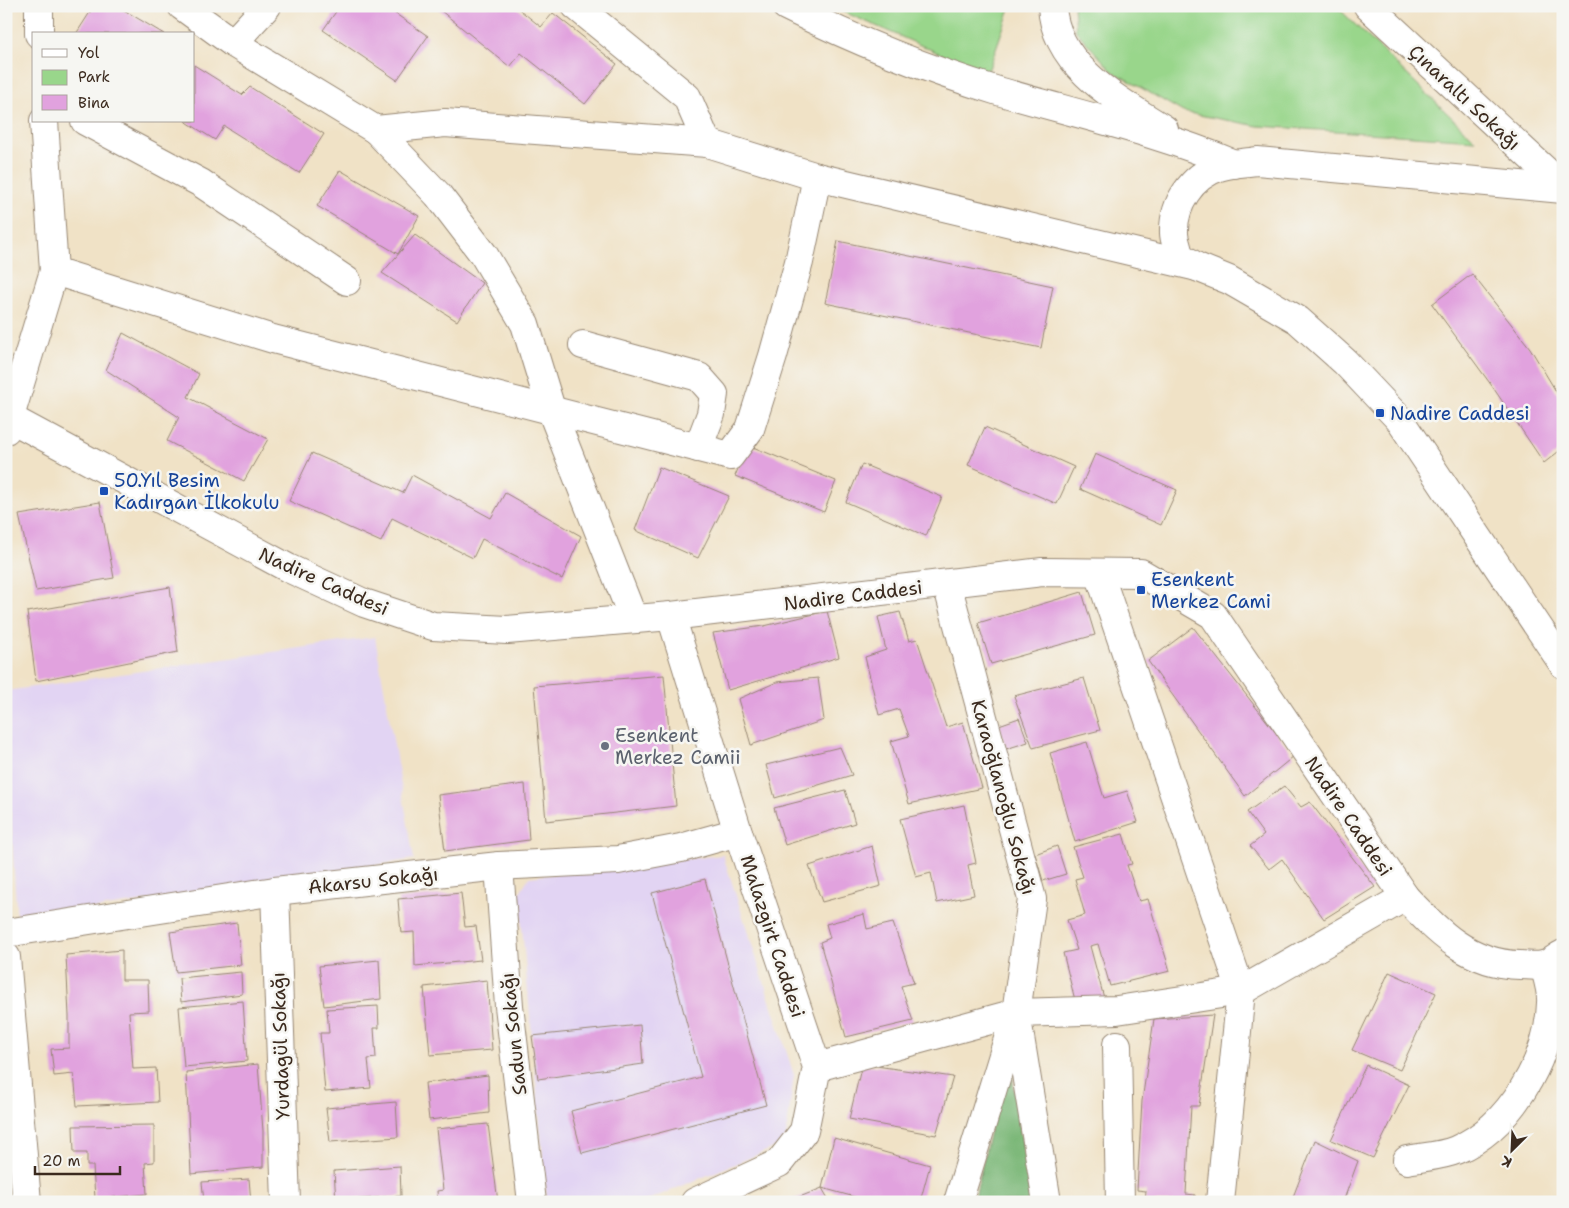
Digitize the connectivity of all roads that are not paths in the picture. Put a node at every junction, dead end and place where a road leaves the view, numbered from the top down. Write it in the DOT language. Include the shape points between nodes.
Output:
graph roads {
  1 [pos="39,6"];
  2 [pos="182,6"];
  3 [pos="266,6"];
  4 [pos="576,6"];
  5 [pos="786,6"];
  6 [pos="1052,6"];
  7 [pos="1368,6"];
  8 [pos="39,32"];
  9 [pos="233,42"];
  10 [pos="44,122"];
  11 [pos="87,122"];
  12 [pos="376,130"];
  13 [pos="707,143"];
  14 [pos="1187,144"];
  15 [pos="1234,164"];
  16 [pos="817,177"];
  17 [pos="1563,188"];
  18 [pos="1197,267"];
  19 [pos="54,271"];
  20 [pos="347,281"];
  21 [pos="583,346"];
  22 [pos="552,412"];
  23 [pos="8,421"];
  24 [pos="698,448"];
  25 [pos="1099,573"];
  26 [pos="947,584"];
  27 [pos="671,616"];
  28 [pos="633,618"];
  29 [pos="1563,664"];
  30 [pos="738,832"];
  31 [pos="499,866"];
  32 [pos="275,891"];
  33 [pos="1405,897"];
  34 [pos="6,934"];
  35 [pos="6,957"];
  36 [pos="1553,959"];
  37 [pos="1241,991"];
  38 [pos="1016,1013"];
  39 [pos="1117,1046"];
  40 [pos="817,1067"];
  41 [pos="1407,1160"];
  42 [pos="19,1188"];
  43 [pos="286,1202"];
  44 [pos="532,1202"];
  45 [pos="695,1202"];
  46 [pos="958,1202"];
  47 [pos="1047,1202"];
  48 [pos="1120,1202"];
  49 [pos="1220,1202"];
  1 -- 8 [label="street"];
  2 -- 9 [label="street"];
  3 -- 9 [label="street"];
  4 -- 13 [label="street" via="687,97"];
  5 -- 14 [label="street" via="900,56 987,87"];
  6 -- 14 [label="street" via="1056,28 1067,52 1087,76"];
  7 -- 17 [label="street, Çınaraltı Sokağı"];
  9 -- 12 [label="street"];
  10 -- 19 [label="street"];
  11 -- 20 [label="street" via="201,183"];
  12 -- 13 [label="street" via="445,123"];
  12 -- 22 [label="street" via="438,195 484,255 524,324"];
  13 -- 16 [label="street"];
  14 -- 15 [label="street"];
  15 -- 17 [label="street" via="1257,162"];
  15 -- 18 [label="street" via="1199,177 1185,193 1176,212 1174,234 1179,256"];
  16 -- 18 [label="street"];
  16 -- 24 [label="street" via="793,284 750,429 730,456"];
  18 -- 29 [label="street" via="1229,280 1298,320 1345,362 1399,419"];
  19 -- 22 [label="street" via="273,339"];
  19 -- 23 [label="street"];
  21 -- 24 [label="street" via="699,377 714,394 711,414"];
  22 -- 24 [label="street"];
  22 -- 28 [label="street"];
  23 -- 28 [label="street, Nadire Caddesi" via="288,568 364,603 433,626 507,630"];
  25 -- 26 [label="street, Nadire Caddesi" via="1042,572"];
  25 -- 33 [label="street, Nadire Caddesi" via="1141,573 1213,615"];
  25 -- 37 [label="street"];
  26 -- 27 [label="street, Nadire Caddesi"];
  26 -- 38 [label="street, Karaoğlanoğlu Sokağı" via="1032,899"];
  27 -- 28 [label="street, Nadire Caddesi"];
  27 -- 30 [label="street, Malazgirt Caddesi"];
  30 -- 31 [label="street, Akarsu Sokağı" via="680,848 625,858"];
  30 -- 40 [label="street, Malazgirt Caddesi"];
  31 -- 32 [label="street, Akarsu Sokağı"];
  31 -- 44 [label="street, Sadun Sokağı" via="508,1006"];
  32 -- 34 [label="street, Akarsu Sokağı"];
  32 -- 43 [label="street, Yurdagül Sokağı"];
  33 -- 36 [label="street, Nadire Caddesi" via="1441,935 1466,952 1509,965"];
  33 -- 37 [label="street"];
  35 -- 42 [label="street"];
  36 -- 41 [label="street" via="1548,1036 1524,1090 1486,1134 1455,1150"];
  37 -- 38 [label="street" via="1116,1010"];
  37 -- 49 [label="street"];
  38 -- 40 [label="street"];
  38 -- 46 [label="street"];
  38 -- 47 [label="street"];
  39 -- 48 [label="street"];
  40 -- 45 [label="street" via="804,1131 779,1163"];
}
